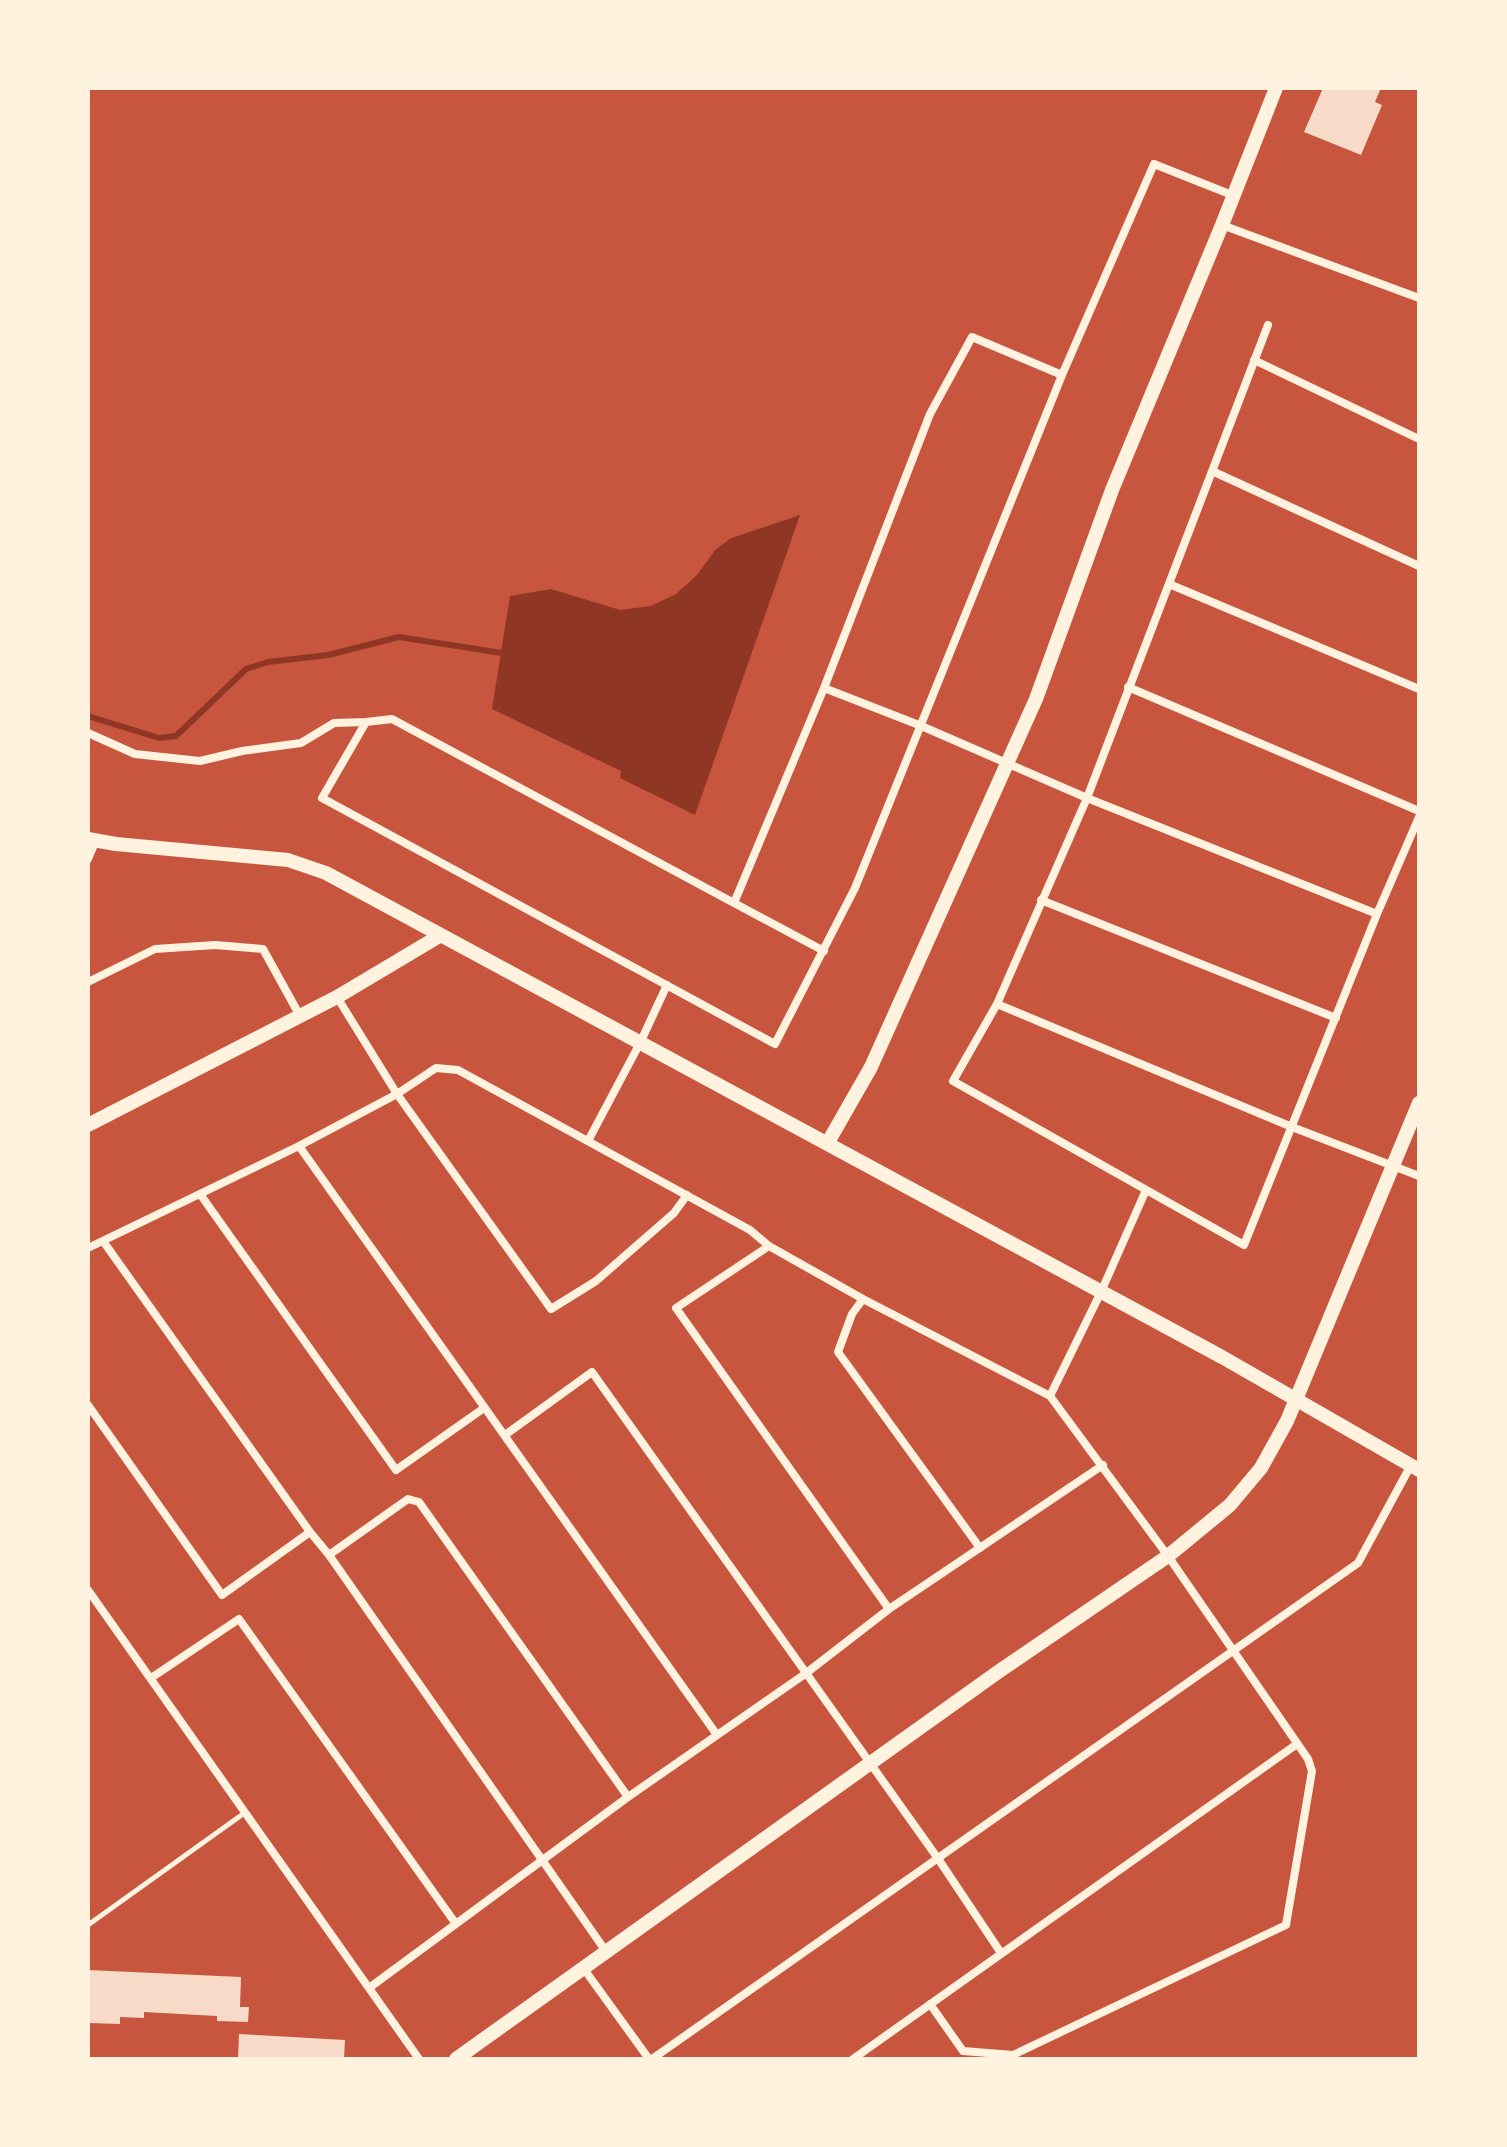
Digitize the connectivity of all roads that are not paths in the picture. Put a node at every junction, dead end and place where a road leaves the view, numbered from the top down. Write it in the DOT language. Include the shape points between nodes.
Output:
graph roads {
  1 [pos="1276,88"];
  2 [pos="1232,195"];
  3 [pos="1222,225"];
  4 [pos="1419,298"];
  5 [pos="1268,325"];
  6 [pos="1254,360"];
  7 [pos="1062,375"];
  8 [pos="1419,439"];
  9 [pos="1212,471"];
  10 [pos="1419,566"];
  11 [pos="1169,584"];
  12 [pos="1128,687"];
  13 [pos="824,688"];
  14 [pos="1419,689"];
  15 [pos="366,722"];
  16 [pos="919,725"];
  17 [pos="88,733"];
  18 [pos="1007,764"];
  19 [pos="1087,798"];
  20 [pos="1419,814"];
  21 [pos="92,840"];
  22 [pos="88,859"];
  23 [pos="1041,900"];
  24 [pos="734,903"];
  25 [pos="1377,914"];
  26 [pos="441,935"];
  27 [pos="824,951"];
  28 [pos="88,982"];
  29 [pos="667,985"];
  30 [pos="337,997"];
  31 [pos="997,1004"];
  32 [pos="300,1016"];
  33 [pos="1336,1018"];
  34 [pos="640,1043"];
  35 [pos="397,1094"];
  36 [pos="1419,1103"];
  37 [pos="88,1125"];
  38 [pos="1292,1127"];
  39 [pos="588,1141"];
  40 [pos="827,1144"];
  41 [pos="299,1146"];
  42 [pos="1393,1165"];
  43 [pos="1419,1176"];
  44 [pos="1146,1190"];
  45 [pos="200,1194"];
  46 [pos="687,1195"];
  47 [pos="103,1241"];
  48 [pos="769,1246"];
  49 [pos="88,1248"];
  50 [pos="1101,1292"];
  51 [pos="863,1299"];
  52 [pos="1050,1396"];
  53 [pos="1297,1400"];
  54 [pos="88,1405"];
  55 [pos="484,1408"];
  56 [pos="505,1435"];
  57 [pos="1103,1465"];
  58 [pos="1415,1468"];
  59 [pos="310,1532"];
  60 [pos="980,1548"];
  61 [pos="329,1555"];
  62 [pos="1168,1556"];
  63 [pos="88,1590"];
  64 [pos="98,1604"];
  65 [pos="889,1609"];
  66 [pos="88,1610"];
  67 [pos="1232,1650"];
  68 [pos="805,1674"];
  69 [pos="151,1678"];
  70 [pos="717,1735"];
  71 [pos="1297,1744"];
  72 [pos="869,1765"];
  73 [pos="628,1797"];
  74 [pos="243,1814"];
  75 [pos="939,1860"];
  76 [pos="543,1862"];
  77 [pos="456,1924"];
  78 [pos="88,1925"];
  79 [pos="605,1950"];
  80 [pos="1001,1953"];
  81 [pos="584,1969"];
  82 [pos="369,1988"];
  83 [pos="930,2004"];
  84 [pos="419,2059"];
  85 [pos="456,2059"];
  86 [pos="651,2059"];
  87 [pos="853,2059"];
  1 -- 2 [label="street"];
  2 -- 3 [label="street"];
  2 -- 7 [label="street" via="1154,164"];
  3 -- 4 [label="street"];
  3 -- 18 [label="street"];
  5 -- 6 [label="street"];
  6 -- 8 [label="street"];
  6 -- 9 [label="street"];
  7 -- 13 [label="street" via="972,337 930,414"];
  7 -- 16 [label="street"];
  9 -- 10 [label="street"];
  9 -- 11 [label="street"];
  11 -- 12 [label="street"];
  11 -- 14 [label="street"];
  12 -- 19 [label="street"];
  12 -- 20 [label="street"];
  13 -- 16 [label="street"];
  13 -- 24 [label="street"];
  15 -- 17 [label="street" via="334,723 301,743 200,761 135,754"];
  15 -- 24 [label="street" via="392,719"];
  15 -- 29 [label="street" via="322,798"];
  16 -- 18 [label="street"];
  16 -- 27 [label="street" via="855,888"];
  18 -- 19 [label="street"];
  18 -- 40 [label="street" via="877,1054"];
  19 -- 23 [label="street"];
  19 -- 25 [label="street"];
  20 -- 25 [label="street"];
  21 -- 22 [label="street"];
  21 -- 26 [label="street" via="288,860 326,873"];
  23 -- 31 [label="street"];
  23 -- 33 [label="street"];
  24 -- 27 [label="street"];
  25 -- 33 [label="street"];
  26 -- 30 [label="street"];
  26 -- 34 [label="street"];
  27 -- 29 [label="street" via="775,1044"];
  28 -- 32 [label="street" via="155,949 263,949"];
  29 -- 34 [label="street"];
  30 -- 32 [label="street"];
  30 -- 35 [label="street"];
  31 -- 38 [label="street"];
  31 -- 44 [label="street" via="953,1081"];
  32 -- 37 [label="street"];
  33 -- 38 [label="street"];
  34 -- 39 [label="street"];
  34 -- 40 [label="street"];
  35 -- 39 [label="street" via="436,1068 458,1070"];
  35 -- 41 [label="street"];
  35 -- 46 [label="street" via="551,1309 596,1281 674,1213"];
  36 -- 42 [label="street"];
  38 -- 42 [label="street"];
  38 -- 44 [label="street" via="1244,1245"];
  39 -- 46 [label="street"];
  40 -- 50 [label="street"];
  41 -- 45 [label="street"];
  41 -- 55 [label="street"];
  42 -- 43 [label="street"];
  42 -- 53 [label="street"];
  44 -- 50 [label="street"];
  45 -- 47 [label="street"];
  45 -- 55 [label="street" via="396,1470"];
  46 -- 48 [label="street"];
  47 -- 49 [label="street"];
  47 -- 59 [label="street"];
  48 -- 51 [label="street"];
  48 -- 65 [label="street" via="676,1308"];
  50 -- 52 [label="street"];
  50 -- 53 [label="street"];
  51 -- 52 [label="street"];
  51 -- 60 [label="street" via="838,1352"];
  52 -- 57 [label="street"];
  53 -- 58 [label="street"];
  53 -- 62 [label="street" via="1261,1468 1230,1505"];
  54 -- 59 [label="street" via="222,1595"];
  55 -- 56 [label="street"];
  56 -- 68 [label="street" via="592,1372"];
  56 -- 70 [label="street"];
  57 -- 60 [label="street"];
  57 -- 62 [label="street"];
  58 -- 67 [label="street" via="1358,1563"];
  59 -- 61 [label="street"];
  60 -- 65 [label="street"];
  61 -- 73 [label="street" via="408,1499 419,1502"];
  61 -- 76 [label="street"];
  62 -- 67 [label="street"];
  62 -- 72 [label="street"];
  63 -- 64 [label="street"];
  64 -- 66 [label="street"];
  64 -- 69 [label="street"];
  65 -- 68 [label="street"];
  67 -- 71 [label="street"];
  67 -- 75 [label="street"];
  68 -- 70 [label="street"];
  68 -- 72 [label="street"];
  69 -- 74 [label="street"];
  69 -- 77 [label="street" via="239,1619"];
  70 -- 73 [label="street"];
  71 -- 80 [label="street"];
  71 -- 83 [label="street" via="1312,1771 1286,1925 1013,2055 963,2051"];
  72 -- 75 [label="street"];
  72 -- 79 [label="street"];
  73 -- 76 [label="street"];
  74 -- 78 [label="lane"];
  74 -- 82 [label="street"];
  75 -- 80 [label="street"];
  75 -- 86 [label="street"];
  76 -- 77 [label="street"];
  76 -- 79 [label="street"];
  77 -- 82 [label="street"];
  79 -- 81 [label="street"];
  80 -- 83 [label="street"];
  81 -- 85 [label="street"];
  81 -- 86 [label="street"];
  82 -- 84 [label="street"];
  83 -- 87 [label="street"];
}
